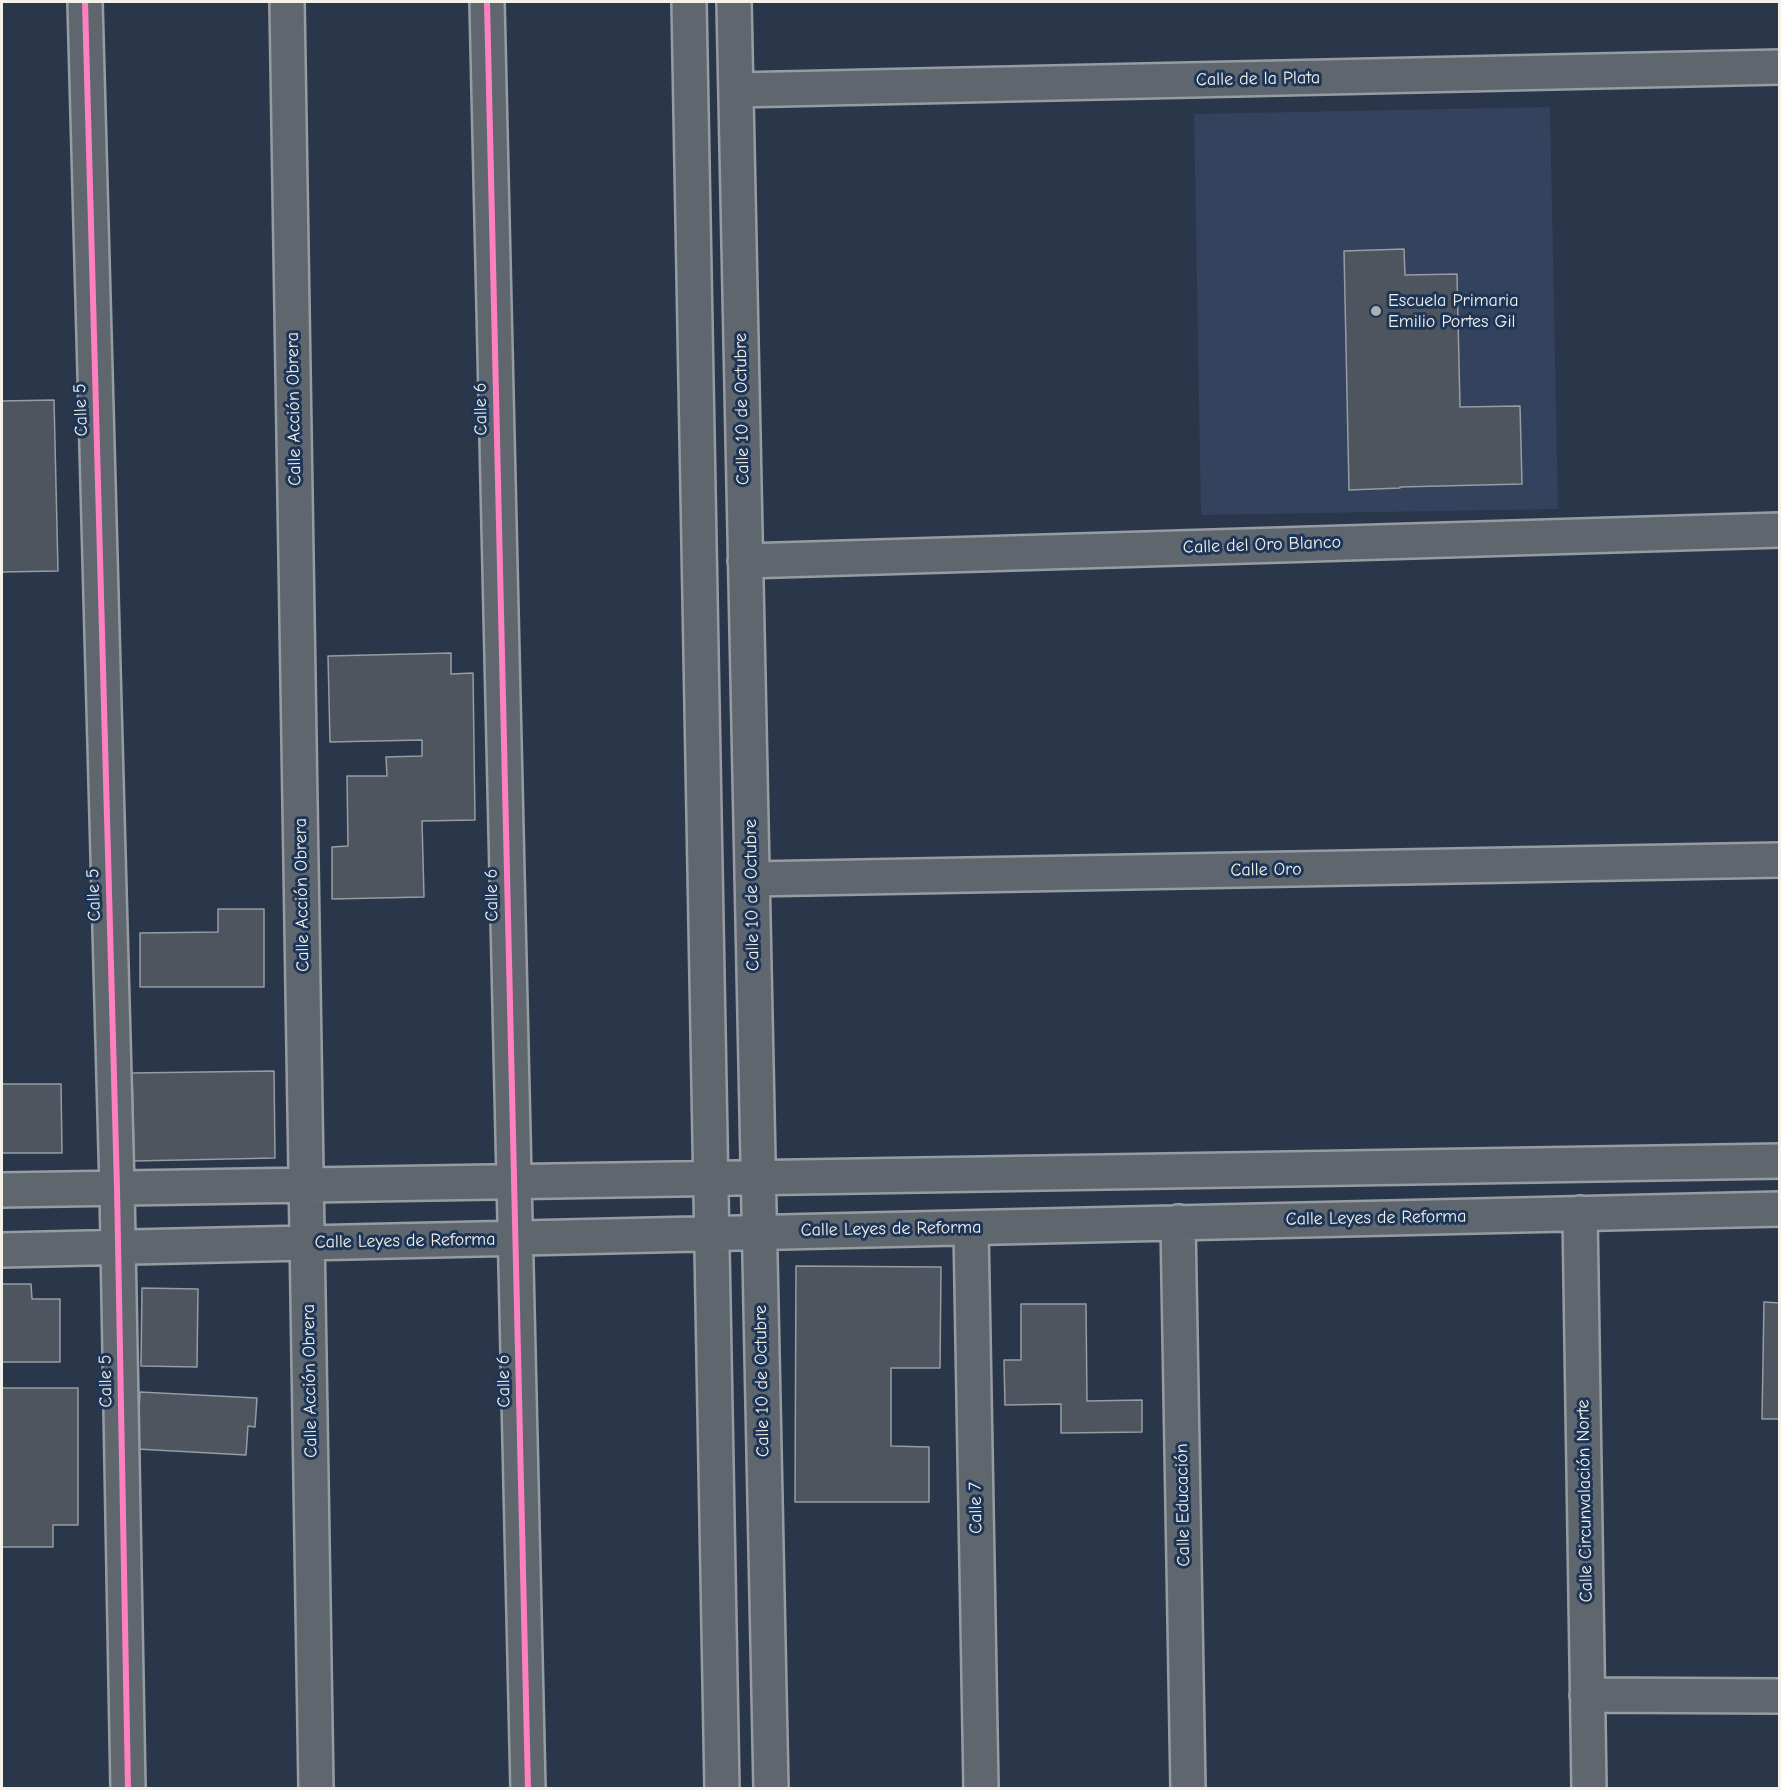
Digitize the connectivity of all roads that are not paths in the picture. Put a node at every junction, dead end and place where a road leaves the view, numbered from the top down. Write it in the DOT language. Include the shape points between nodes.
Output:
graph roads {
  1 [pos="85,2"];
  2 [pos="287,2"];
  3 [pos="486,2"];
  4 [pos="689,2"];
  5 [pos="734,2"];
  6 [pos="1779,67"];
  7 [pos="736,90"];
  8 [pos="1779,530"];
  9 [pos="745,561"];
  10 [pos="1779,861"];
  11 [pos="752,879"];
  12 [pos="1779,1161"];
  13 [pos="758,1178"];
  14 [pos="710,1179"];
  15 [pos="514,1182"];
  16 [pos="307,1185"];
  17 [pos="117,1188"];
  18 [pos="2,1190"];
  19 [pos="1779,1209"];
  20 [pos="1581,1213"];
  21 [pos="1178,1222"];
  22 [pos="971,1228"];
  23 [pos="759,1232"];
  24 [pos="712,1234"];
  25 [pos="515,1238"];
  26 [pos="308,1243"];
  27 [pos="118,1247"];
  28 [pos="2,1250"];
  29 [pos="1587,1695"];
  30 [pos="1779,1696"];
  31 [pos="128,1788"];
  32 [pos="316,1788"];
  33 [pos="528,1788"];
  34 [pos="722,1788"];
  35 [pos="771,1788"];
  36 [pos="981,1788"];
  37 [pos="1188,1788"];
  38 [pos="1589,1788"];
  1 -- 17 [label="street, Calle 5"];
  2 -- 16 [label="street, Calle Acción Obrera"];
  3 -- 15 [label="street, Calle 6"];
  4 -- 14 [label="street"];
  5 -- 7 [label="street, Calle 10 de Octubre"];
  6 -- 7 [label="street, Calle de la Plata"];
  7 -- 9 [label="street, Calle 10 de Octubre"];
  8 -- 9 [label="street, Calle del Oro Blanco"];
  9 -- 11 [label="street, Calle 10 de Octubre"];
  10 -- 11 [label="street, Calle Oro"];
  11 -- 13 [label="street, Calle 10 de Octubre"];
  12 -- 13 [label="street"];
  13 -- 14 [label="street"];
  13 -- 23 [label="street, Calle 10 de Octubre"];
  14 -- 15 [label="street"];
  14 -- 24 [label="street"];
  15 -- 16 [label="street"];
  15 -- 25 [label="street, Calle 6"];
  16 -- 17 [label="street"];
  16 -- 26 [label="street, Calle Acción Obrera"];
  17 -- 18 [label="street"];
  17 -- 27 [label="street, Calle 5"];
  19 -- 20 [label="street, Calle Leyes de Reforma"];
  20 -- 21 [label="street, Calle Leyes de Reforma"];
  20 -- 29 [label="street, Calle Circunvalación Norte"];
  21 -- 22 [label="street, Calle Leyes de Reforma"];
  21 -- 37 [label="street, Calle Educación"];
  22 -- 23 [label="street, Calle Leyes de Reforma"];
  22 -- 36 [label="street, Calle 7"];
  23 -- 24 [label="street, Calle Leyes de Reforma"];
  23 -- 35 [label="street, Calle 10 de Octubre"];
  24 -- 25 [label="street, Calle Leyes de Reforma"];
  24 -- 34 [label="street"];
  25 -- 26 [label="street, Calle Leyes de Reforma"];
  25 -- 33 [label="street, Calle 6"];
  26 -- 27 [label="street, Calle Leyes de Reforma"];
  26 -- 32 [label="street, Calle Acción Obrera"];
  27 -- 28 [label="street, Calle Leyes de Reforma"];
  27 -- 31 [label="street, Calle 5"];
  29 -- 30 [label="street"];
  29 -- 38 [label="street, Calle Circunvalación Norte"];
}
